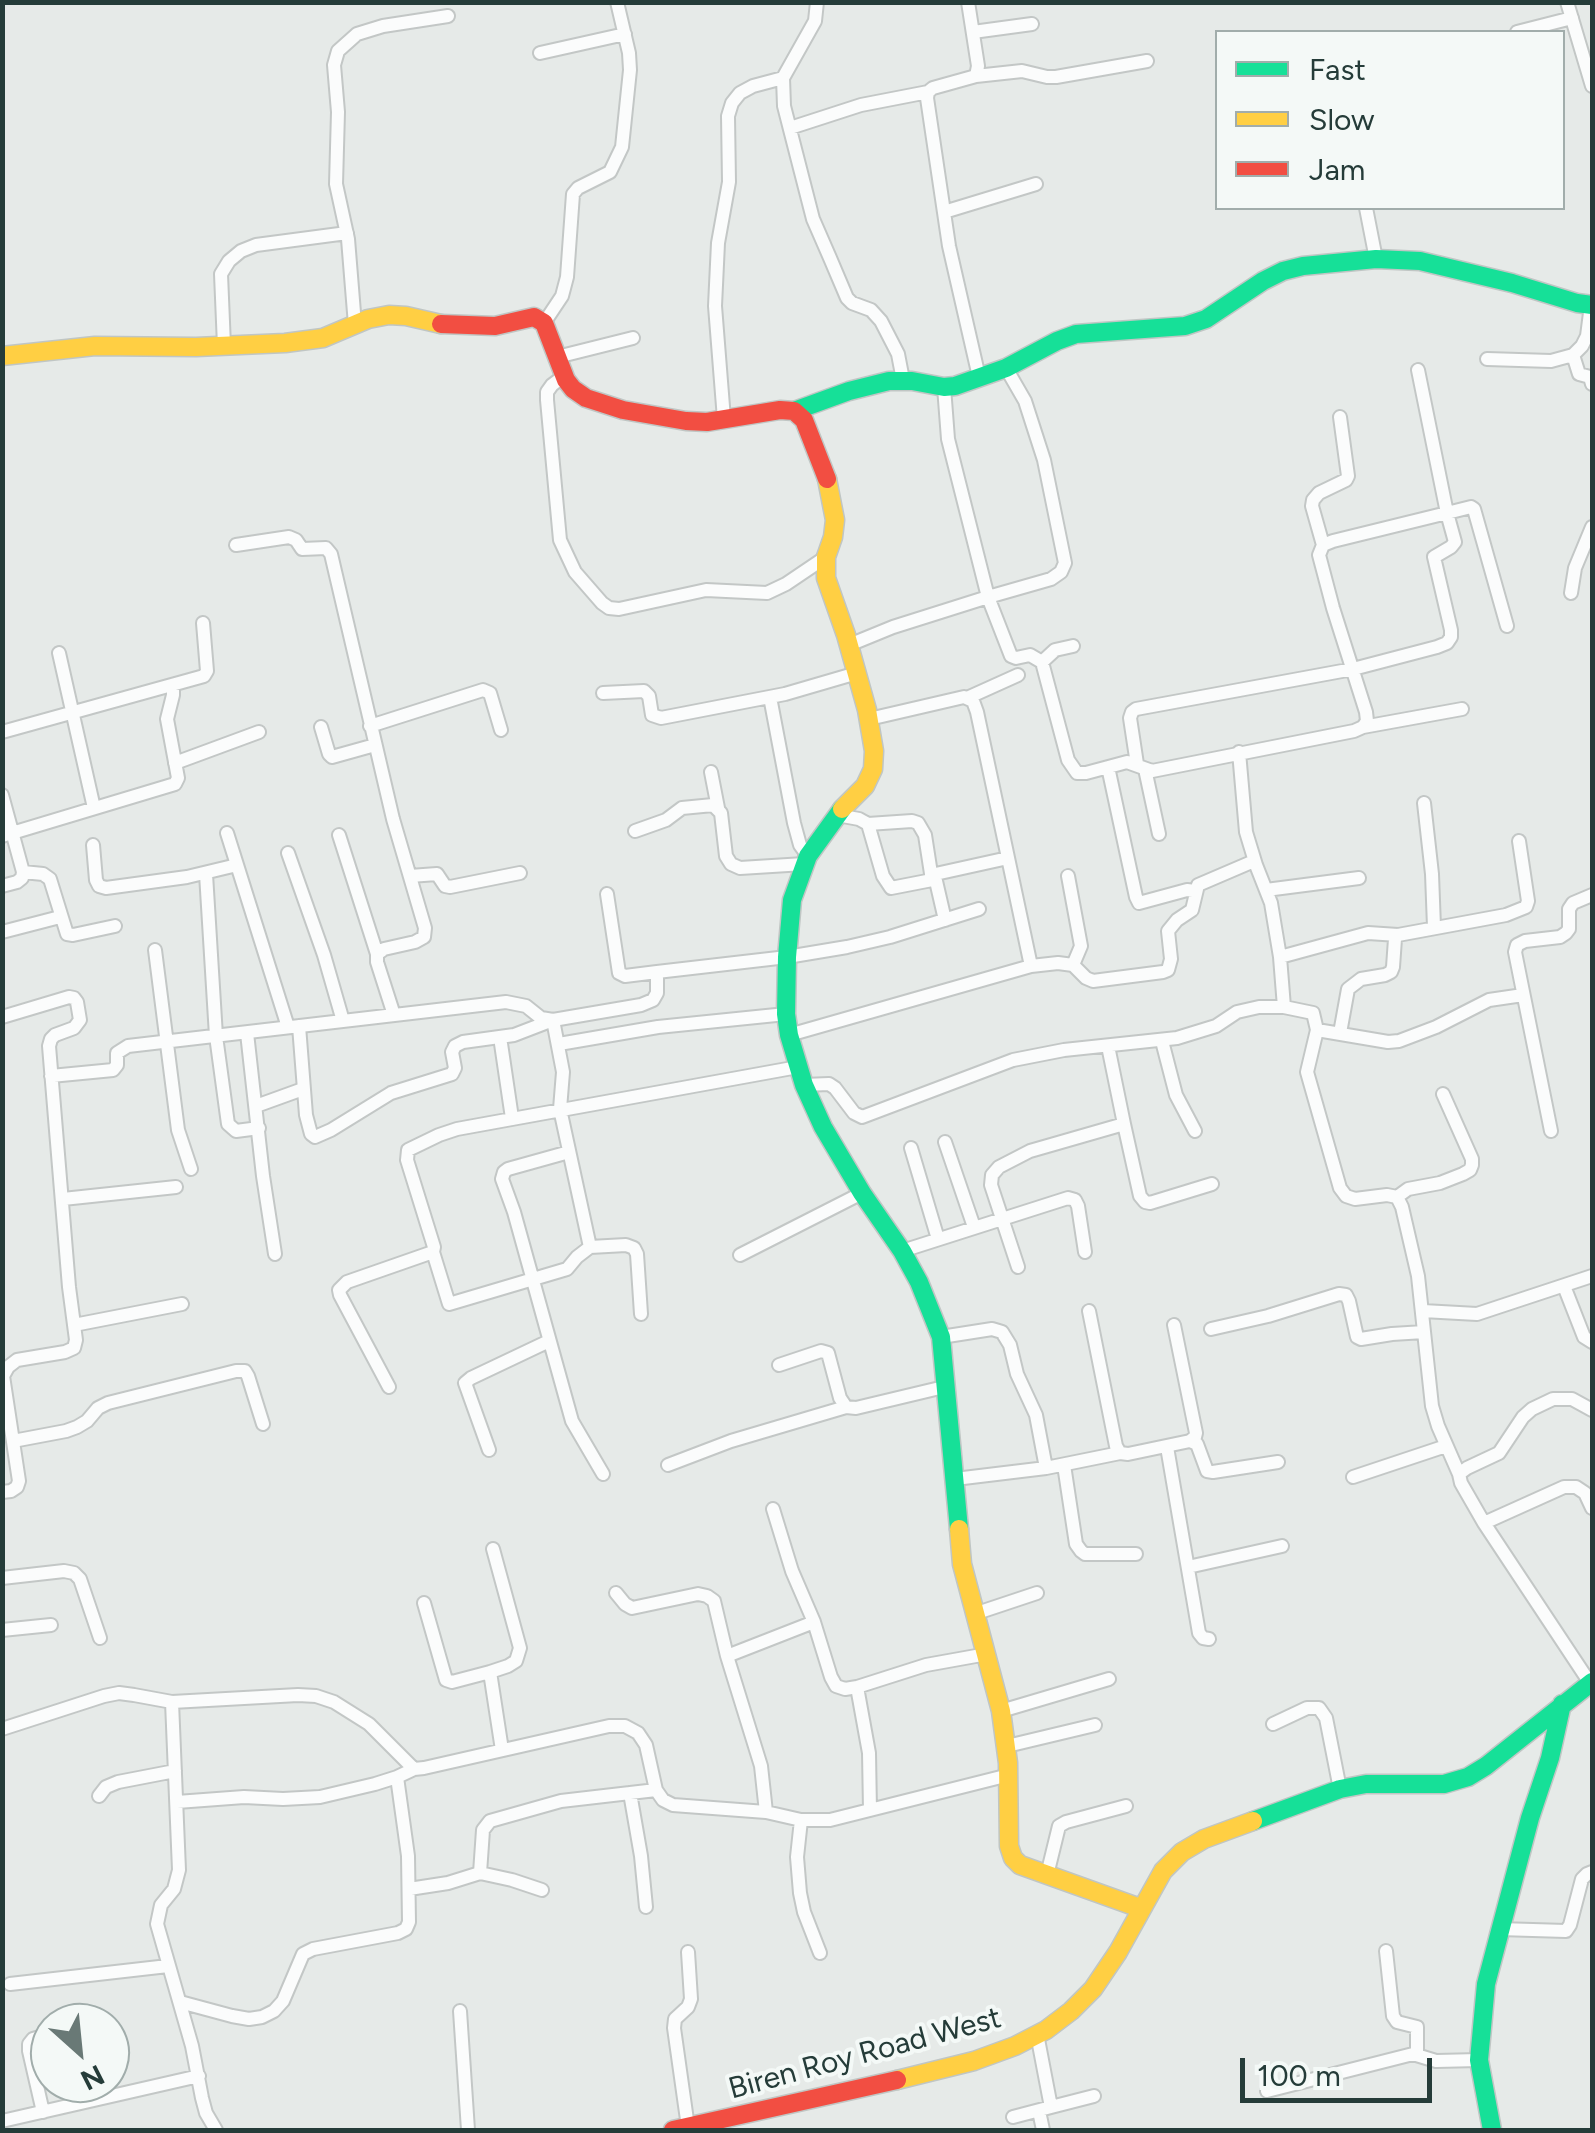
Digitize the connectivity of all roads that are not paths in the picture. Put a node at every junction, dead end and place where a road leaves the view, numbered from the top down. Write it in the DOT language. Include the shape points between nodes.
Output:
graph roads {
  1 [pos="618,2"];
  2 [pos="816,2"];
  3 [pos="968,2"];
  4 [pos="1568,2"];
  5 [pos="448,16"];
  6 [pos="1572,18"];
  7 [pos="1032,24"];
  8 [pos="1525,30"];
  9 [pos="974,32"];
  10 [pos="626,34"];
  11 [pos="540,54"];
  12 [pos="1147,61"];
  13 [pos="976,76"];
  14 [pos="783,78"];
  15 [pos="1592,86"];
  16 [pos="928,92"];
  17 [pos="790,128"];
  18 [pos="1036,184"];
  19 [pos="1366,210"];
  20 [pos="944,212"];
  21 [pos="347,233"];
  22 [pos="1376,259"];
  23 [pos="1592,305"];
  24 [pos="544,323"];
  25 [pos="355,325"];
  26 [pos="632,338"];
  27 [pos="224,346"];
  28 [pos="1573,355"];
  29 [pos="2,356"];
  30 [pos="557,357"];
  31 [pos="1487,359"];
  32 [pos="1006,368"];
  33 [pos="1418,370"];
  34 [pos="564,376"];
  35 [pos="979,377"];
  36 [pos="902,380"];
  37 [pos="1592,384"];
  38 [pos="944,388"];
  39 [pos="794,411"];
  40 [pos="1340,416"];
  41 [pos="724,419"];
  42 [pos="1447,513"];
  43 [pos="1592,526"];
  44 [pos="236,545"];
  45 [pos="1323,545"];
  46 [pos="826,557"];
  47 [pos="1571,593"];
  48 [pos="988,597"];
  49 [pos="203,623"];
  50 [pos="1507,626"];
  51 [pos="849,645"];
  52 [pos="1073,646"];
  53 [pos="59,653"];
  54 [pos="1042,662"];
  55 [pos="1353,669"];
  56 [pos="857,674"];
  57 [pos="1018,675"];
  58 [pos="172,686"];
  59 [pos="603,693"];
  60 [pos="770,697"];
  61 [pos="968,698"];
  62 [pos="1462,709"];
  63 [pos="72,712"];
  64 [pos="869,719"];
  65 [pos="370,726"];
  66 [pos="321,727"];
  67 [pos="1363,727"];
  68 [pos="501,730"];
  69 [pos="2,732"];
  70 [pos="259,732"];
  71 [pos="375,745"];
  72 [pos="1239,752"];
  73 [pos="175,763"];
  74 [pos="1108,767"];
  75 [pos="1141,767"];
  76 [pos="711,772"];
  77 [pos="2,795"];
  78 [pos="1424,802"];
  79 [pos="94,808"];
  80 [pos="718,808"];
  81 [pos="837,815"];
  82 [pos="868,824"];
  83 [pos="635,831"];
  84 [pos="227,833"];
  85 [pos="8,834"];
  86 [pos="1159,834"];
  87 [pos="339,835"];
  88 [pos="1519,841"];
  89 [pos="93,845"];
  90 [pos="288,853"];
  91 [pos="1008,858"];
  92 [pos="806,860"];
  93 [pos="1254,860"];
  94 [pos="238,865"];
  95 [pos="23,872"];
  96 [pos="206,874"];
  97 [pos="520,874"];
  98 [pos="410,876"];
  99 [pos="1068,876"];
  100 [pos="932,877"];
  101 [pos="1359,878"];
  102 [pos="2,886"];
  103 [pos="1266,890"];
  104 [pos="1195,891"];
  105 [pos="607,894"];
  106 [pos="1592,895"];
  107 [pos="979,910"];
  108 [pos="60,916"];
  109 [pos="945,920"];
  110 [pos="115,926"];
  111 [pos="1434,927"];
  112 [pos="2,932"];
  113 [pos="1398,935"];
  114 [pos="155,950"];
  115 [pos="377,954"];
  116 [pos="787,957"];
  117 [pos="1280,957"];
  118 [pos="1072,964"];
  119 [pos="1032,966"];
  120 [pos="658,972"];
  121 [pos="1523,994"];
  122 [pos="1284,1006"];
  123 [pos="786,1014"];
  124 [pos="394,1015"];
  125 [pos="2,1017"];
  126 [pos="553,1020"];
  127 [pos="343,1021"];
  128 [pos="293,1027"];
  129 [pos="1317,1030"];
  130 [pos="247,1033"];
  131 [pos="1340,1034"];
  132 [pos="790,1035"];
  133 [pos="216,1036"];
  134 [pos="500,1038"];
  135 [pos="1162,1041"];
  136 [pos="166,1042"];
  137 [pos="559,1044"];
  138 [pos="1108,1046"];
  139 [pos="798,1067"];
  140 [pos="52,1076"];
  141 [pos="804,1086"];
  142 [pos="303,1089"];
  143 [pos="1443,1094"];
  144 [pos="256,1106"];
  145 [pos="560,1109"];
  146 [pos="512,1118"];
  147 [pos="1124,1124"];
  148 [pos="259,1128"];
  149 [pos="1195,1131"];
  150 [pos="1550,1131"];
  151 [pos="945,1142"];
  152 [pos="911,1148"];
  153 [pos="568,1152"];
  154 [pos="190,1169"];
  155 [pos="1212,1184"];
  156 [pos="176,1187"];
  157 [pos="862,1193"];
  158 [pos="1398,1197"];
  159 [pos="63,1199"];
  160 [pos="1003,1218"];
  161 [pos="974,1227"];
  162 [pos="938,1239"];
  163 [pos="590,1247"];
  164 [pos="902,1251"];
  165 [pos="432,1252"];
  166 [pos="1086,1252"];
  167 [pos="275,1254"];
  168 [pos="740,1255"];
  169 [pos="1018,1267"];
  170 [pos="1592,1276"];
  171 [pos="532,1281"];
  172 [pos="1564,1286"];
  173 [pos="182,1304"];
  174 [pos="1089,1311"];
  175 [pos="1423,1311"];
  176 [pos="641,1314"];
  177 [pos="74,1325"];
  178 [pos="1174,1325"];
  179 [pos="1211,1330"];
  180 [pos="1424,1332"];
  181 [pos="941,1337"];
  182 [pos="549,1342"];
  183 [pos="1592,1342"];
  184 [pos="779,1364"];
  185 [pos="390,1387"];
  186 [pos="944,1387"];
  187 [pos="846,1407"];
  188 [pos="1592,1410"];
  189 [pos="263,1424"];
  190 [pos="13,1440"];
  191 [pos="1190,1441"];
  192 [pos="1446,1446"];
  193 [pos="1166,1447"];
  194 [pos="489,1450"];
  195 [pos="1120,1453"];
  196 [pos="1278,1462"];
  197 [pos="668,1465"];
  198 [pos="1064,1465"];
  199 [pos="1046,1468"];
  200 [pos="602,1474"];
  201 [pos="1459,1474"];
  202 [pos="1353,1477"];
  203 [pos="955,1480"];
  204 [pos="2,1492"];
  205 [pos="1592,1508"];
  206 [pos="773,1509"];
  207 [pos="1484,1523"];
  208 [pos="1282,1546"];
  209 [pos="492,1549"];
  210 [pos="1136,1554"];
  211 [pos="1188,1566"];
  212 [pos="2,1578"];
  213 [pos="616,1593"];
  214 [pos="1037,1594"];
  215 [pos="424,1603"];
  216 [pos="974,1614"];
  217 [pos="814,1622"];
  218 [pos="51,1624"];
  219 [pos="2,1630"];
  220 [pos="100,1638"];
  221 [pos="1210,1638"];
  222 [pos="987,1654"];
  223 [pos="727,1656"];
  224 [pos="490,1672"];
  225 [pos="1109,1679"];
  226 [pos="1591,1682"];
  227 [pos="857,1687"];
  228 [pos="172,1702"];
  229 [pos="1562,1704"];
  230 [pos="1001,1710"];
  231 [pos="1273,1724"];
  232 [pos="1096,1725"];
  233 [pos="2,1729"];
  234 [pos="1007,1746"];
  235 [pos="502,1750"];
  236 [pos="414,1769"];
  237 [pos="174,1771"];
  238 [pos="1009,1776"];
  239 [pos="397,1778"];
  240 [pos="1340,1789"];
  241 [pos="656,1790"];
  242 [pos="630,1793"];
  243 [pos="99,1796"];
  244 [pos="177,1802"];
  245 [pos="1126,1806"];
  246 [pos="870,1810"];
  247 [pos="766,1812"];
  248 [pos="800,1820"];
  249 [pos="1592,1872"];
  250 [pos="480,1873"];
  251 [pos="1047,1875"];
  252 [pos="410,1888"];
  253 [pos="542,1890"];
  254 [pos="646,1908"];
  255 [pos="1140,1908"];
  256 [pos="1498,1929"];
  257 [pos="1386,1951"];
  258 [pos="688,1952"];
  259 [pos="820,1953"];
  260 [pos="168,1966"];
  261 [pos="10,1984"];
  262 [pos="180,2002"];
  263 [pos="460,2012"];
  264 [pos="1037,2034"];
  265 [pos="1417,2054"];
  266 [pos="1479,2060"];
  267 [pos="199,2076"];
  268 [pos="1267,2091"];
  269 [pos="1094,2096"];
  270 [pos="41,2103"];
  271 [pos="1045,2109"];
  272 [pos="43,2112"];
  273 [pos="1013,2117"];
  274 [pos="2,2121"];
  275 [pos="728,2125"];
  276 [pos="681,2129"];
  277 [pos="216,2130"];
  278 [pos="468,2130"];
  279 [pos="1043,2130"];
  280 [pos="1492,2130"];
  1 -- 10 [label="street"];
  2 -- 14 [label="street" via="815,22"];
  3 -- 9 [label="street"];
  4 -- 6 [label="street"];
  5 -- 21 [label="street" via="368,29 338,52 336,184"];
  6 -- 8 [label="street"];
  6 -- 15 [label="street"];
  7 -- 9 [label="street"];
  9 -- 13 [label="street"];
  10 -- 11 [label="street"];
  10 -- 24 [label="street" via="630,70 622,146 610,172 573,194 567,277"];
  12 -- 13 [label="street" via="1056,77 1022,71"];
  13 -- 16 [label="street"];
  14 -- 17 [label="street"];
  14 -- 41 [label="street" via="740,94 728,116 715,306"];
  16 -- 17 [label="street"];
  16 -- 20 [label="street"];
  17 -- 36 [label="street" via="813,219 847,298 881,321"];
  18 -- 20 [label="street"];
  19 -- 22 [label="street"];
  20 -- 35 [label="street"];
  21 -- 25 [label="street"];
  21 -- 27 [label="street" via="256,245 229,262 221,274"];
  22 -- 23 [label="street" via="1420,261"];
  22 -- 32 [label="street" via="1283,271 1206,319 1076,334"];
  23 -- 28 [label="street" via="1587,336"];
  24 -- 25 [label="street" via="534,318 447,325 389,316"];
  24 -- 30 [label="street"];
  25 -- 27 [label="street" via="324,338"];
  26 -- 30 [label="street"];
  27 -- 29 [label="street" via="94,346"];
  28 -- 31 [label="street" via="1552,361"];
  28 -- 37 [label="street" via="1579,374"];
  30 -- 34 [label="street"];
  32 -- 35 [label="street"];
  32 -- 48 [label="street" via="1044,460 1065,564 1050,579"];
  33 -- 42 [label="street"];
  34 -- 41 [label="street" via="586,398 623,410 686,422"];
  34 -- 46 [label="street" via="547,392 560,540 576,572 610,608 706,590 767,592"];
  35 -- 38 [label="street"];
  36 -- 38 [label="street"];
  36 -- 39 [label="street"];
  38 -- 48 [label="street" via="948,439"];
  39 -- 41 [label="street"];
  39 -- 46 [label="street" via="810,432 833,502"];
  40 -- 45 [label="street" via="1348,476 1319,493 1312,506"];
  42 -- 45 [label="street"];
  42 -- 50 [label="street" via="1474,510"];
  42 -- 55 [label="street" via="1455,542 1434,563 1451,637 1438,648"];
  43 -- 47 [label="street"];
  44 -- 65 [label="street" via="289,537 302,549 329,550"];
  45 -- 55 [label="street" via="1319,555"];
  46 -- 51 [label="street" via="826,578"];
  48 -- 51 [label="street"];
  48 -- 54 [label="street" via="1010,656"];
  49 -- 58 [label="street" via="207,671"];
  51 -- 56 [label="street"];
  52 -- 54 [label="street" via="1054,650"];
  53 -- 63 [label="street"];
  54 -- 74 [label="street" via="1071,768 1086,773"];
  55 -- 67 [label="street" via="1366,712"];
  55 -- 75 [label="street" via="1136,709 1130,718"];
  56 -- 60 [label="street"];
  56 -- 64 [label="street"];
  57 -- 61 [label="street"];
  58 -- 63 [label="street"];
  58 -- 73 [label="street" via="167,719"];
  59 -- 60 [label="street" via="644,690 657,718"];
  60 -- 92 [label="street"];
  61 -- 64 [label="street"];
  61 -- 91 [label="street" via="977,712"];
  62 -- 67 [label="street"];
  63 -- 69 [label="street"];
  63 -- 79 [label="street"];
  64 -- 81 [label="street" via="873,769"];
  65 -- 68 [label="street" via="483,690 490,693"];
  65 -- 71 [label="street"];
  66 -- 71 [label="street" via="332,758"];
  67 -- 72 [label="street"];
  70 -- 73 [label="street"];
  71 -- 98 [label="street"];
  72 -- 75 [label="street" via="1152,771"];
  72 -- 93 [label="street"];
  73 -- 79 [label="street" via="175,784"];
  74 -- 75 [label="street"];
  74 -- 104 [label="street" via="1139,903"];
  75 -- 86 [label="street"];
  76 -- 80 [label="street"];
  77 -- 85 [label="street"];
  78 -- 111 [label="street"];
  79 -- 85 [label="street"];
  80 -- 83 [label="street" via="682,808"];
  80 -- 92 [label="street" via="731,864"];
  81 -- 82 [label="street"];
  81 -- 92 [label="street"];
  82 -- 100 [label="street" via="918,824"];
  82 -- 100 [label="street" via="891,888"];
  84 -- 94 [label="street"];
  85 -- 95 [label="street"];
  87 -- 115 [label="street"];
  88 -- 111 [label="street" via="1526,907"];
  89 -- 96 [label="street" via="96,880 106,888"];
  90 -- 127 [label="street"];
  91 -- 100 [label="street"];
  91 -- 119 [label="street"];
  92 -- 116 [label="street" via="792,900"];
  93 -- 103 [label="street"];
  93 -- 104 [label="street"];
  94 -- 96 [label="street"];
  94 -- 128 [label="street"];
  95 -- 102 [label="street"];
  95 -- 108 [label="street" via="50,879"];
  96 -- 133 [label="street"];
  97 -- 98 [label="street" via="450,887 437,874"];
  98 -- 115 [label="street" via="424,937"];
  99 -- 118 [label="street" via="1081,946"];
  100 -- 109 [label="street"];
  101 -- 103 [label="street"];
  103 -- 117 [label="street"];
  104 -- 118 [label="street" via="1192,910 1168,932 1168,970 1094,980"];
  105 -- 120 [label="street" via="619,973"];
  106 -- 121 [label="street" via="1572,903 1566,933 1517,945"];
  107 -- 109 [label="street"];
  108 -- 110 [label="street" via="72,936"];
  108 -- 112 [label="street"];
  109 -- 116 [label="street"];
  111 -- 113 [label="street"];
  113 -- 117 [label="street" via="1368,933"];
  113 -- 131 [label="street" via="1391,972 1348,989"];
  114 -- 136 [label="street"];
  115 -- 124 [label="street"];
  116 -- 120 [label="street"];
  116 -- 123 [label="street"];
  117 -- 122 [label="street"];
  118 -- 119 [label="street"];
  119 -- 132 [label="street"];
  120 -- 126 [label="street" via="653,1000"];
  121 -- 131 [label="street" via="1489,1000 1399,1041"];
  121 -- 150 [label="street"];
  122 -- 129 [label="street" via="1313,1012"];
  122 -- 135 [label="street" via="1246,1009 1216,1026"];
  123 -- 132 [label="street"];
  123 -- 137 [label="street"];
  124 -- 126 [label="street" via="506,1002"];
  124 -- 127 [label="street"];
  125 -- 140 [label="street" via="74,998 80,1020 51,1039"];
  126 -- 134 [label="street"];
  126 -- 137 [label="street"];
  127 -- 128 [label="street"];
  128 -- 130 [label="street"];
  128 -- 142 [label="street"];
  129 -- 131 [label="street"];
  129 -- 158 [label="street" via="1307,1072 1340,1188 1354,1199"];
  130 -- 133 [label="street"];
  130 -- 144 [label="street"];
  132 -- 139 [label="street"];
  133 -- 136 [label="street"];
  133 -- 148 [label="street" via="228,1124 236,1131"];
  134 -- 142 [label="street" via="455,1046 452,1074 392,1093 317,1137"];
  134 -- 146 [label="street"];
  135 -- 138 [label="street"];
  135 -- 149 [label="street" via="1176,1095"];
  136 -- 140 [label="street" via="122,1048 113,1070"];
  136 -- 154 [label="street"];
  137 -- 145 [label="street"];
  138 -- 141 [label="street" via="1013,1060 862,1117 829,1084"];
  138 -- 147 [label="street"];
  139 -- 141 [label="street"];
  139 -- 145 [label="street"];
  140 -- 159 [label="street"];
  141 -- 157 [label="street"];
  142 -- 144 [label="street"];
  143 -- 158 [label="street" via="1472,1159 1470,1170"];
  144 -- 148 [label="street"];
  145 -- 146 [label="street"];
  145 -- 153 [label="street"];
  146 -- 165 [label="street" via="439,1134 408,1150"];
  147 -- 155 [label="street" via="1145,1202"];
  147 -- 160 [label="street" via="1049,1144 999,1167 992,1185"];
  148 -- 167 [label="street"];
  151 -- 161 [label="street"];
  152 -- 162 [label="street"];
  153 -- 163 [label="street"];
  153 -- 171 [label="street" via="502,1178"];
  156 -- 159 [label="street"];
  157 -- 164 [label="street"];
  157 -- 168 [label="street"];
  158 -- 175 [label="street"];
  159 -- 177 [label="street"];
  160 -- 161 [label="street"];
  160 -- 166 [label="street" via="1075,1200"];
  160 -- 169 [label="street"];
  161 -- 162 [label="street"];
  162 -- 164 [label="street"];
  163 -- 171 [label="street" via="567,1270"];
  163 -- 176 [label="street" via="634,1248"];
  164 -- 181 [label="street"];
  165 -- 171 [label="street" via="449,1304"];
  165 -- 185 [label="street" via="339,1290"];
  170 -- 172 [label="street"];
  171 -- 182 [label="street"];
  172 -- 175 [label="street" via="1477,1314"];
  172 -- 183 [label="street"];
  173 -- 177 [label="street"];
  174 -- 195 [label="street"];
  175 -- 180 [label="street"];
  177 -- 190 [label="street" via="74,1348 8,1366 3,1376"];
  178 -- 191 [label="street" via="1196,1432"];
  179 -- 180 [label="street" via="1338,1294 1350,1301 1361,1340"];
  180 -- 192 [label="street" via="1432,1406"];
  181 -- 186 [label="street"];
  181 -- 199 [label="street" via="1002,1332 1036,1415"];
  182 -- 194 [label="street" via="465,1384"];
  182 -- 200 [label="street" via="572,1421"];
  184 -- 187 [label="street" via="828,1353"];
  186 -- 187 [label="street"];
  186 -- 203 [label="street"];
  187 -- 197 [label="street"];
  188 -- 201 [label="street" via="1553,1398 1523,1417 1499,1452"];
  189 -- 190 [label="street" via="248,1376 236,1371 108,1403 77,1427"];
  190 -- 204 [label="street" via="18,1486"];
  191 -- 193 [label="street"];
  191 -- 196 [label="street" via="1213,1472"];
  192 -- 201 [label="street"];
  192 -- 202 [label="street"];
  193 -- 195 [label="street"];
  193 -- 211 [label="street"];
  195 -- 198 [label="street"];
  198 -- 199 [label="street"];
  198 -- 210 [label="street" via="1080,1551"];
  199 -- 203 [label="street"];
  201 -- 207 [label="street"];
  203 -- 216 [label="street"];
  205 -- 207 [label="street" via="1584,1493 1564,1487"];
  206 -- 217 [label="street"];
  207 -- 226 [label="street"];
  208 -- 211 [label="street"];
  209 -- 224 [label="street" via="520,1648 516,1661"];
  211 -- 221 [label="street" via="1199,1633"];
  212 -- 220 [label="street" via="74,1573"];
  213 -- 223 [label="street" via="638,1608 707,1596 714,1601"];
  214 -- 216 [label="street"];
  215 -- 224 [label="street" via="446,1680"];
  216 -- 222 [label="street"];
  217 -- 223 [label="street"];
  217 -- 227 [label="street" via="836,1686"];
  218 -- 219 [label="street"];
  222 -- 227 [label="street" via="926,1664"];
  222 -- 230 [label="street"];
  223 -- 247 [label="street" via="761,1766"];
  224 -- 235 [label="street"];
  225 -- 230 [label="street"];
  226 -- 229 [label="street, Biren Roy Road West"];
  227 -- 246 [label="street"];
  228 -- 233 [label="street" via="118,1693"];
  228 -- 236 [label="street" via="316,1696 370,1724"];
  228 -- 237 [label="street"];
  229 -- 240 [label="street, Biren Roy Road West" via="1468,1777"];
  229 -- 256 [label="street"];
  230 -- 234 [label="street"];
  231 -- 240 [label="street" via="1319,1708"];
  232 -- 234 [label="street"];
  234 -- 238 [label="street"];
  235 -- 236 [label="street"];
  235 -- 241 [label="street" via="625,1726 646,1745"];
  236 -- 239 [label="street"];
  237 -- 243 [label="street" via="118,1782"];
  237 -- 244 [label="street"];
  238 -- 246 [label="street"];
  238 -- 251 [label="street" via="1013,1858"];
  239 -- 244 [label="street" via="320,1797"];
  239 -- 252 [label="street"];
  240 -- 255 [label="street, Biren Roy Road West" via="1182,1852"];
  241 -- 242 [label="street"];
  241 -- 247 [label="street" via="673,1805"];
  242 -- 250 [label="street" via="490,1821 483,1830"];
  242 -- 254 [label="street"];
  244 -- 260 [label="street" via="179,1870 156,1924"];
  245 -- 251 [label="street" via="1059,1826"];
  246 -- 248 [label="street"];
  247 -- 248 [label="street"];
  248 -- 259 [label="street" via="800,1894"];
  249 -- 256 [label="street" via="1582,1879 1566,1931"];
  250 -- 252 [label="street"];
  250 -- 253 [label="street"];
  251 -- 255 [label="street"];
  252 -- 262 [label="street" via="406,1929 312,1949 283,2001 262,2017"];
  255 -- 264 [label="street, Biren Roy Road West" via="1093,1988"];
  256 -- 266 [label="street"];
  257 -- 265 [label="street" via="1394,2020 1417,2028"];
  258 -- 276 [label="street" via="692,1999 674,2028"];
  260 -- 261 [label="street"];
  260 -- 262 [label="street"];
  262 -- 267 [label="street"];
  263 -- 278 [label="street"];
  264 -- 271 [label="street"];
  264 -- 275 [label="street, Biren Roy Road West" via="974,2061"];
  265 -- 266 [label="street" via="1436,2061"];
  265 -- 268 [label="street"];
  266 -- 280 [label="street"];
  267 -- 272 [label="street"];
  267 -- 277 [label="street"];
  269 -- 271 [label="street"];
  270 -- 272 [label="street"];
  271 -- 273 [label="street"];
  271 -- 279 [label="street"];
  272 -- 274 [label="street"];
  275 -- 276 [label="street, Biren Roy Road West"];
}
